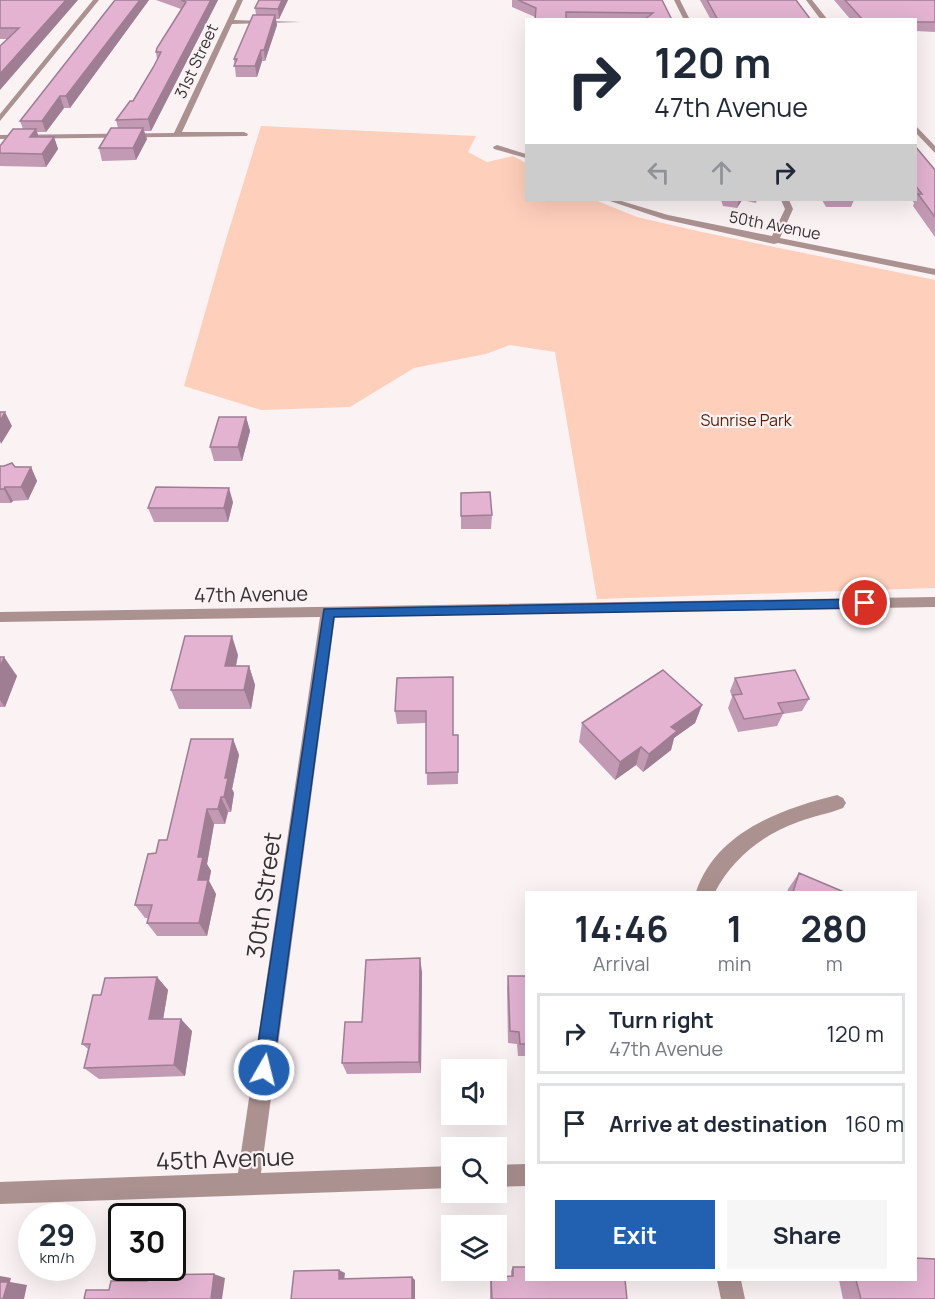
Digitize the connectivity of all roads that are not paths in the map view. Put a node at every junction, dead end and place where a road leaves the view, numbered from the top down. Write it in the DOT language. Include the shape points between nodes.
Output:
graph roads {
  1 [pos="96,0"];
  2 [pos="240,0"];
  3 [pos="677,0"];
  4 [pos="809,0"];
  5 [pos="686,18"];
  6 [pos="823,18"];
  7 [pos="229,22"];
  8 [pos="299,22"];
  9 [pos="0,119"];
  10 [pos="917,129"];
  11 [pos="177,134"];
  12 [pos="244,134"];
  13 [pos="0,137"];
  14 [pos="497,147"];
  15 [pos="935,151"];
  16 [pos="525,156"];
  17 [pos="614,201"];
  18 [pos="785,201"];
  19 [pos="774,241"];
  20 [pos="935,272"];
  21 [pos="935,602"];
  22 [pos="328,613"];
  23 [pos="0,617"];
  24 [pos="837,803"];
  25 [pos="706,891"];
  26 [pos="525,1175"];
  27 [pos="507,1176"];
  28 [pos="441,1178"];
  29 [pos="248,1184"];
  30 [pos="0,1193"];
  31 [pos="729,1281"];
  32 [pos="733,1299"];
  1 -- 9 [label="street"];
  2 -- 7 [label="street, 31st Street"];
  3 -- 5 [label="street"];
  4 -- 6 [label="street"];
  7 -- 8 [label="street"];
  7 -- 11 [label="street, 31st Street"];
  10 -- 15 [label="street"];
  11 -- 12 [label="street"];
  11 -- 13 [label="street"];
  14 -- 16 [label="street"];
  17 -- 19 [label="street, 50th Avenue"];
  18 -- 19 [label="street" via="789,209"];
  19 -- 20 [label="street, 50th Avenue"];
  21 -- 22 [label="street, 47th Avenue"];
  22 -- 23 [label="street, 47th Avenue"];
  22 -- 29 [label="street, 30th Street"];
  24 -- 25 [label="street" via="793,814 751,835 729,855"];
  26 -- 27 [label="street"];
  28 -- 29 [label="street, 45th Avenue"];
  29 -- 30 [label="street, 45th Avenue"];
  31 -- 32 [label="street"];
}
